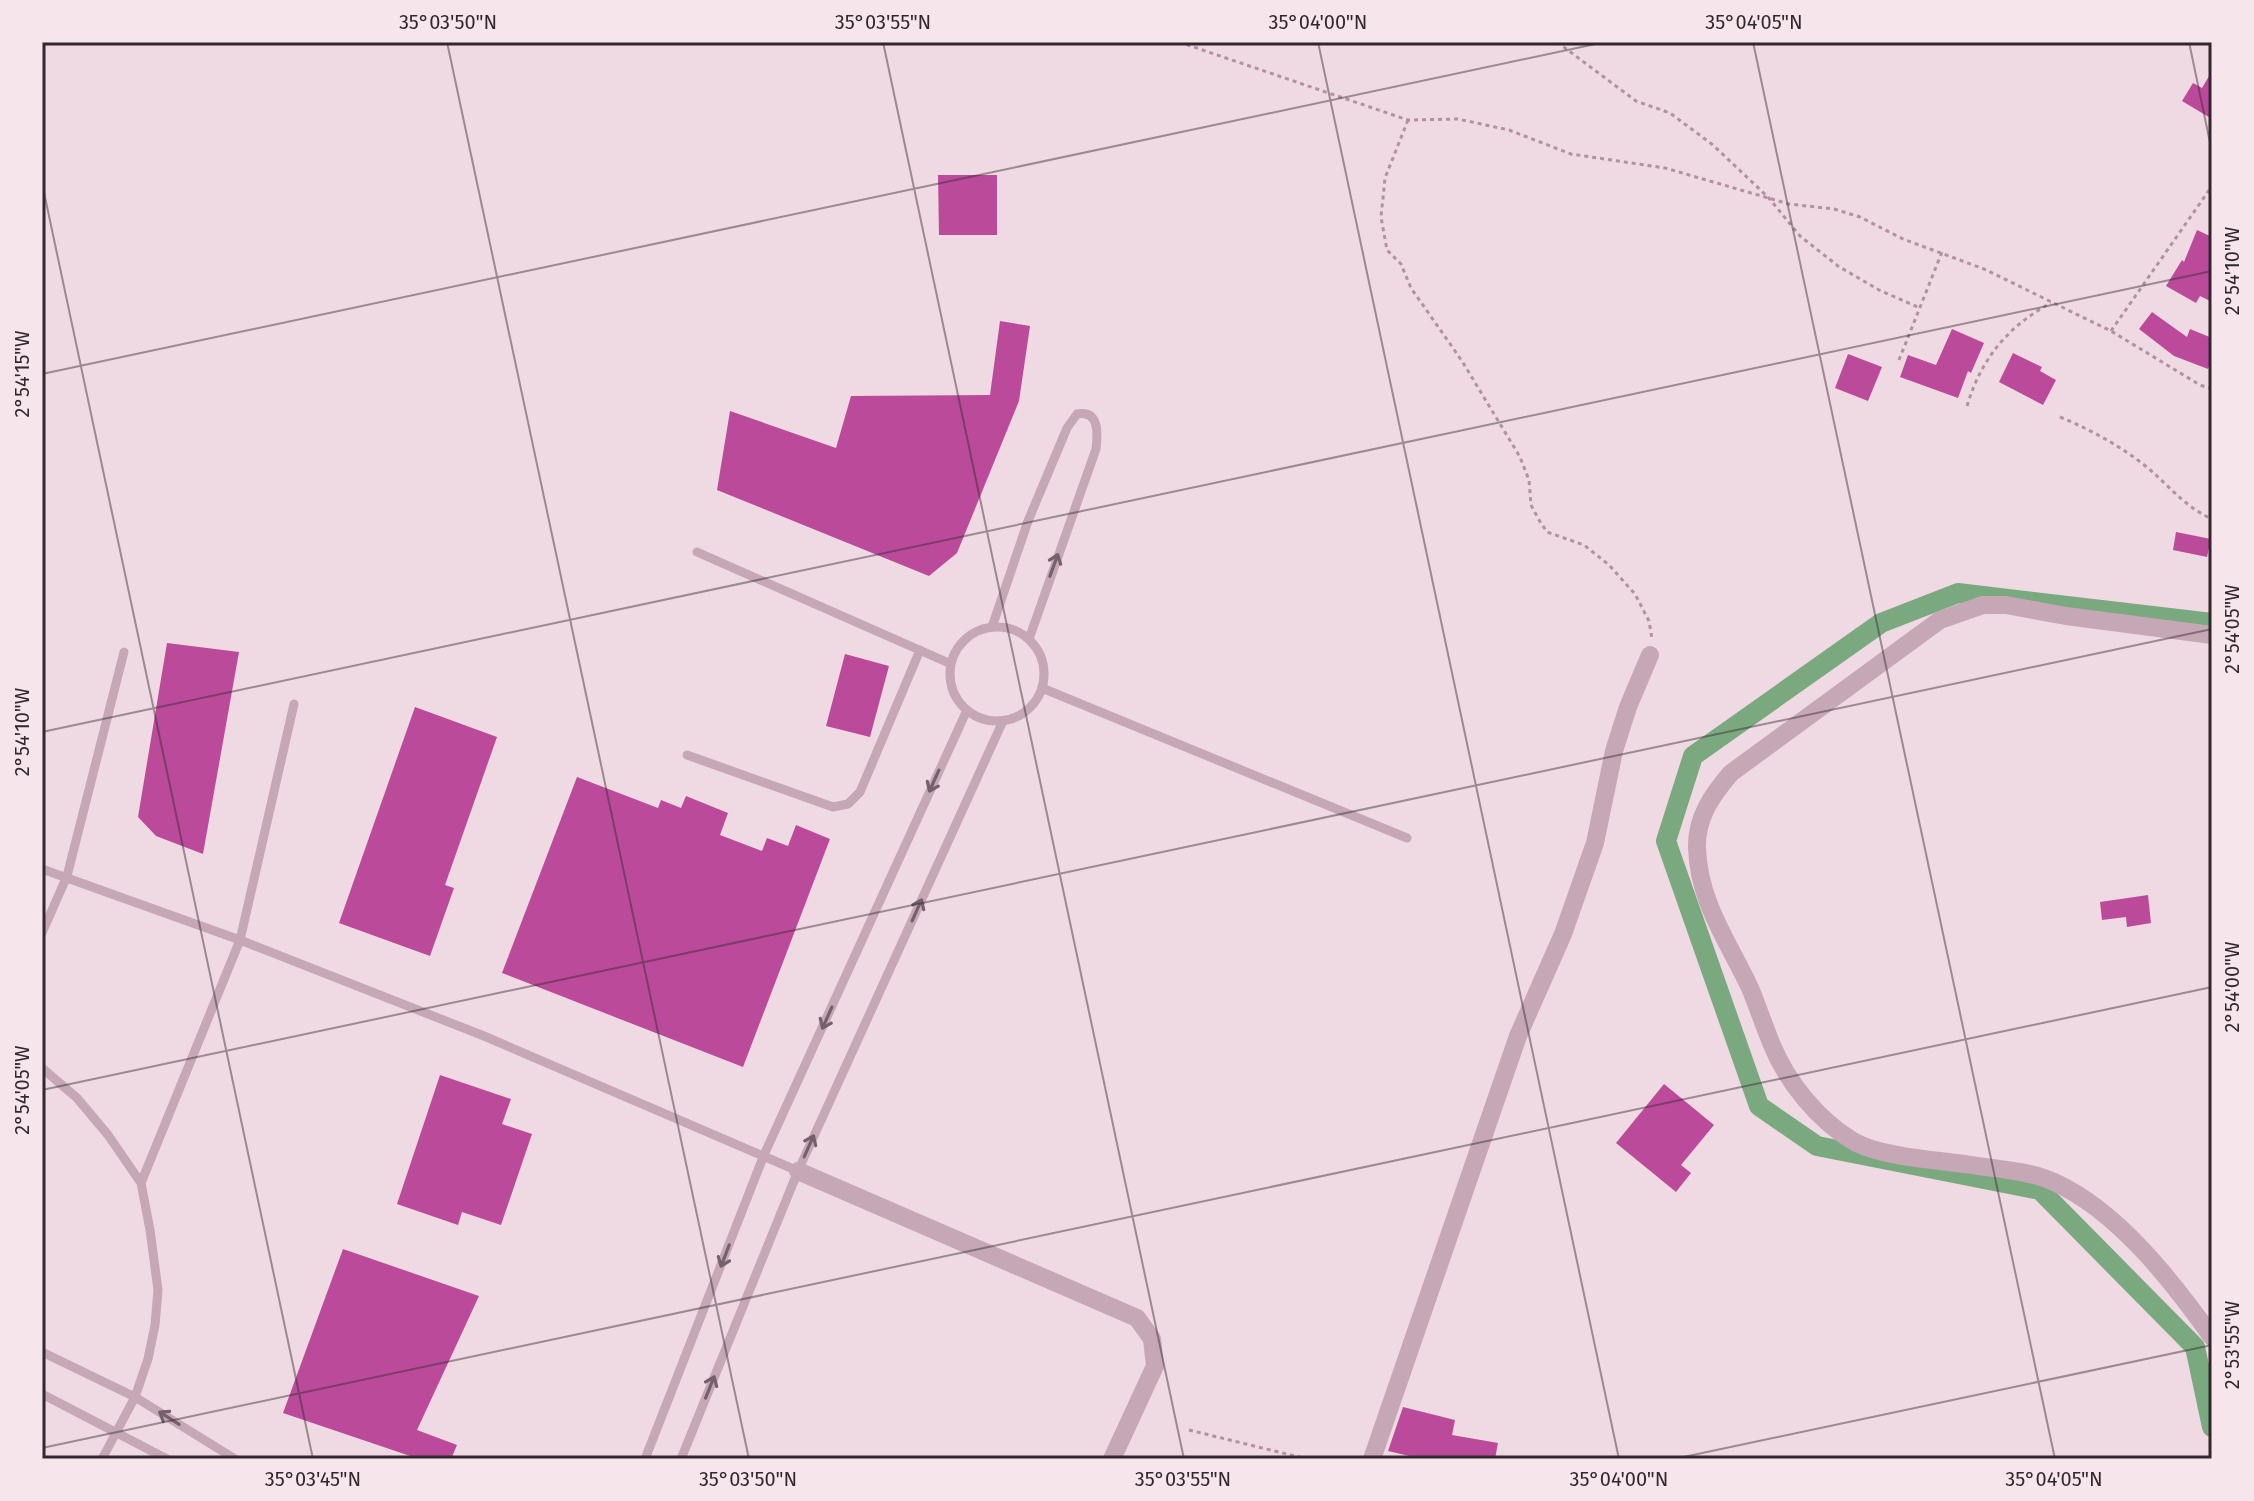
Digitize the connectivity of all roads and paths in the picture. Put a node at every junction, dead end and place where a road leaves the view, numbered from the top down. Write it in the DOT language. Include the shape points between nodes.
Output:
graph roads {
  1 [pos="1179,42"];
  2 [pos="1557,42"];
  3 [pos="1408,120"];
  4 [pos="2212,186"];
  5 [pos="1768,197"];
  6 [pos="1942,252"];
  7 [pos="2051,303"];
  8 [pos="1920,308"];
  9 [pos="2111,331"];
  10 [pos="1899,360"];
  11 [pos="2212,389"];
  12 [pos="1967,406"];
  13 [pos="2060,417"];
  14 [pos="2212,519"];
  15 [pos="697,552"];
  16 [pos="992,627"];
  17 [pos="2212,635"];
  18 [pos="1029,639"];
  19 [pos="920,650"];
  20 [pos="124,652"];
  21 [pos="1650,655"];
  22 [pos="951,664"];
  23 [pos="1042,688"];
  24 [pos="294,704"];
  25 [pos="967,710"];
  26 [pos="1003,721"];
  27 [pos="687,755"];
  28 [pos="1407,838"];
  29 [pos="42,869"];
  30 [pos="67,876"];
  31 [pos="42,933"];
  32 [pos="240,940"];
  33 [pos="42,1068"];
  34 [pos="764,1155"];
  35 [pos="798,1171"];
  36 [pos="141,1183"];
  37 [pos="2212,1337"];
  38 [pos="42,1352"];
  39 [pos="42,1394"];
  40 [pos="135,1397"];
  41 [pos="1189,1430"];
  42 [pos="117,1433"];
  43 [pos="102,1459"];
  44 [pos="167,1459"];
  45 [pos="235,1459"];
  46 [pos="645,1459"];
  47 [pos="681,1459"];
  48 [pos="1112,1459"];
  49 [pos="1307,1459"];
  50 [pos="1372,1459"];
  1 -- 3 [label="path"];
  2 -- 5 [label="path" via="1636,101 1692,128"];
  3 -- 5 [label="path" via="1458,119 1509,130 1571,154 1665,168"];
  3 -- 21 [label="path" via="1385,178 1381,217 1387,250 1401,264 1411,288 1520,457 1531,505 1547,532 1598,554 1635,594 1649,621"];
  4 -- 9 [label="path"];
  5 -- 6 [label="path" via="1860,217"];
  5 -- 8 [label="path" via="1800,236 1838,266"];
  6 -- 7 [label="path"];
  6 -- 8 [label="path"];
  7 -- 9 [label="path"];
  7 -- 12 [label="path" via="1997,345"];
  8 -- 10 [label="path"];
  9 -- 11 [label="path"];
  13 -- 14 [label="path" via="2130,454 2177,497"];
  15 -- 19 [label="lane"];
  16 -- 18 [label="lane" via="1018,631"];
  18 -- 16 [label="lane, one-way" via="1096,449 1096,425 1087,413 1077,414 1067,428"];
  16 -- 22 [label="lane" via="973,634"];
  17 -- 37 [label="street" via="2006,605 1983,605 1940,620 1731,773 1702,816 1697,847 1703,888 1717,926 1750,988 1773,1048 1790,1079 1835,1128 1856,1143 1897,1154 2052,1180 2111,1219"];
  18 -- 23 [label="lane" via="1040,653"];
  19 -- 22 [label="lane"];
  19 -- 27 [label="lane" via="860,792 848,804 833,807"];
  20 -- 30 [label="lane"];
  21 -- 50 [label="street" via="1614,751 1595,843 1518,1036"];
  22 -- 25 [label="lane" via="953,689"];
  23 -- 26 [label="lane" via="1020,716"];
  23 -- 28 [label="lane"];
  24 -- 32 [label="lane"];
  25 -- 26 [label="lane"];
  25 -- 34 [label="lane, one-way"];
  35 -- 26 [label="lane, one-way"];
  29 -- 30 [label="lane"];
  30 -- 31 [label="lane"];
  30 -- 32 [label="lane"];
  32 -- 34 [label="lane"];
  32 -- 36 [label="lane"];
  33 -- 36 [label="lane" via="77,1098"];
  34 -- 35 [label="lane"];
  34 -- 46 [label="lane, one-way"];
  47 -- 35 [label="lane, one-way"];
  35 -- 48 [label="street" via="1137,1318 1152,1339 1155,1366"];
  36 -- 40 [label="lane" via="158,1290 155,1325"];
  38 -- 40 [label="lane"];
  39 -- 42 [label="lane"];
  40 -- 42 [label="lane"];
  45 -- 40 [label="lane, one-way"];
  41 -- 49 [label="path"];
  42 -- 43 [label="lane"];
  42 -- 44 [label="lane"];
}
